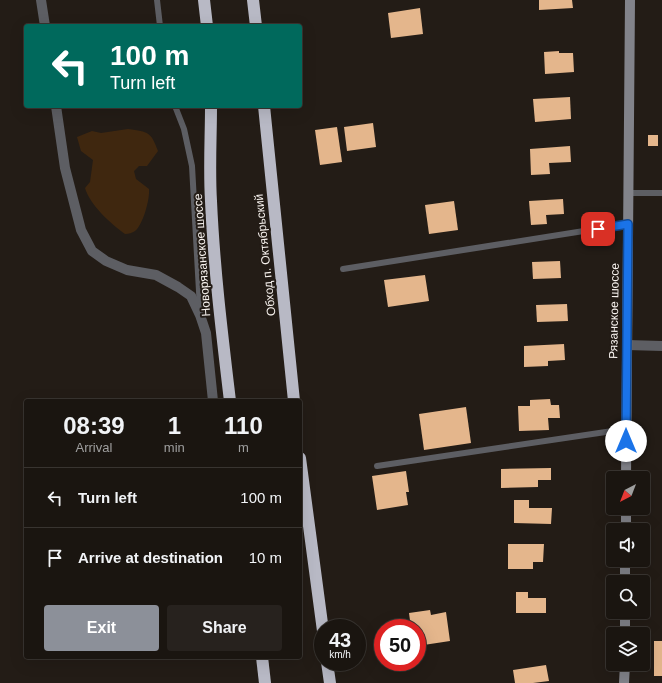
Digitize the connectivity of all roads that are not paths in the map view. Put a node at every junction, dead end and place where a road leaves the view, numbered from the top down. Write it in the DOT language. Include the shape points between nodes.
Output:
graph roads {
  1 [pos="41,0"];
  2 [pos="157,0"];
  3 [pos="204,0"];
  4 [pos="253,0"];
  5 [pos="630,0"];
  6 [pos="45,24"];
  7 [pos="160,24"];
  8 [pos="207,24"];
  9 [pos="256,24"];
  10 [pos="56,108"];
  11 [pos="176,108"];
  12 [pos="211,108"];
  13 [pos="264,108"];
  14 [pos="628,193"];
  15 [pos="662,193"];
  16 [pos="628,224"];
  17 [pos="343,269"];
  18 [pos="200,315"];
  19 [pos="627,345"];
  20 [pos="662,346"];
  21 [pos="214,399"];
  22 [pos="230,399"];
  23 [pos="294,399"];
  24 [pos="626,429"];
  25 [pos="378,466"];
  26 [pos="626,471"];
  27 [pos="302,473"];
  28 [pos="321,619"];
  29 [pos="262,659"];
  30 [pos="328,671"];
  31 [pos="625,671"];
  32 [pos="265,683"];
  33 [pos="330,683"];
  34 [pos="624,683"];
  1 -- 6 [label="street"];
  2 -- 7 [label="lane"];
  3 -- 8 [label="highway"];
  4 -- 9 [label="highway"];
  5 -- 14 [label="main road, Рязанское шоссе"];
  10 -- 18 [label="street" via="65,168 81,230 92,251 106,262 127,270 156,276 178,286 191,296"];
  11 -- 18 [label="lane" via="184,129 192,166"];
  12 -- 22 [label="highway, Новорязанское шоссе" via="210,198"];
  13 -- 23 [label="highway, Обход п. Октябрьский"];
  14 -- 15 [label="lane"];
  14 -- 16 [label="main road, Рязанское шоссе"];
  16 -- 17 [label="lane"];
  16 -- 19 [label="main road, Рязанское шоссе"];
  18 -- 21 [label="street" via="206,333"];
  19 -- 20 [label="street"];
  19 -- 24 [label="main road, Рязанское шоссе"];
  24 -- 25 [label="lane"];
  24 -- 26 [label="main road, Рязанское шоссе"];
  27 -- 28 [label="highway"];
  29 -- 32 [label="highway"];
  30 -- 33 [label="highway"];
  31 -- 34 [label="main road"];
}
